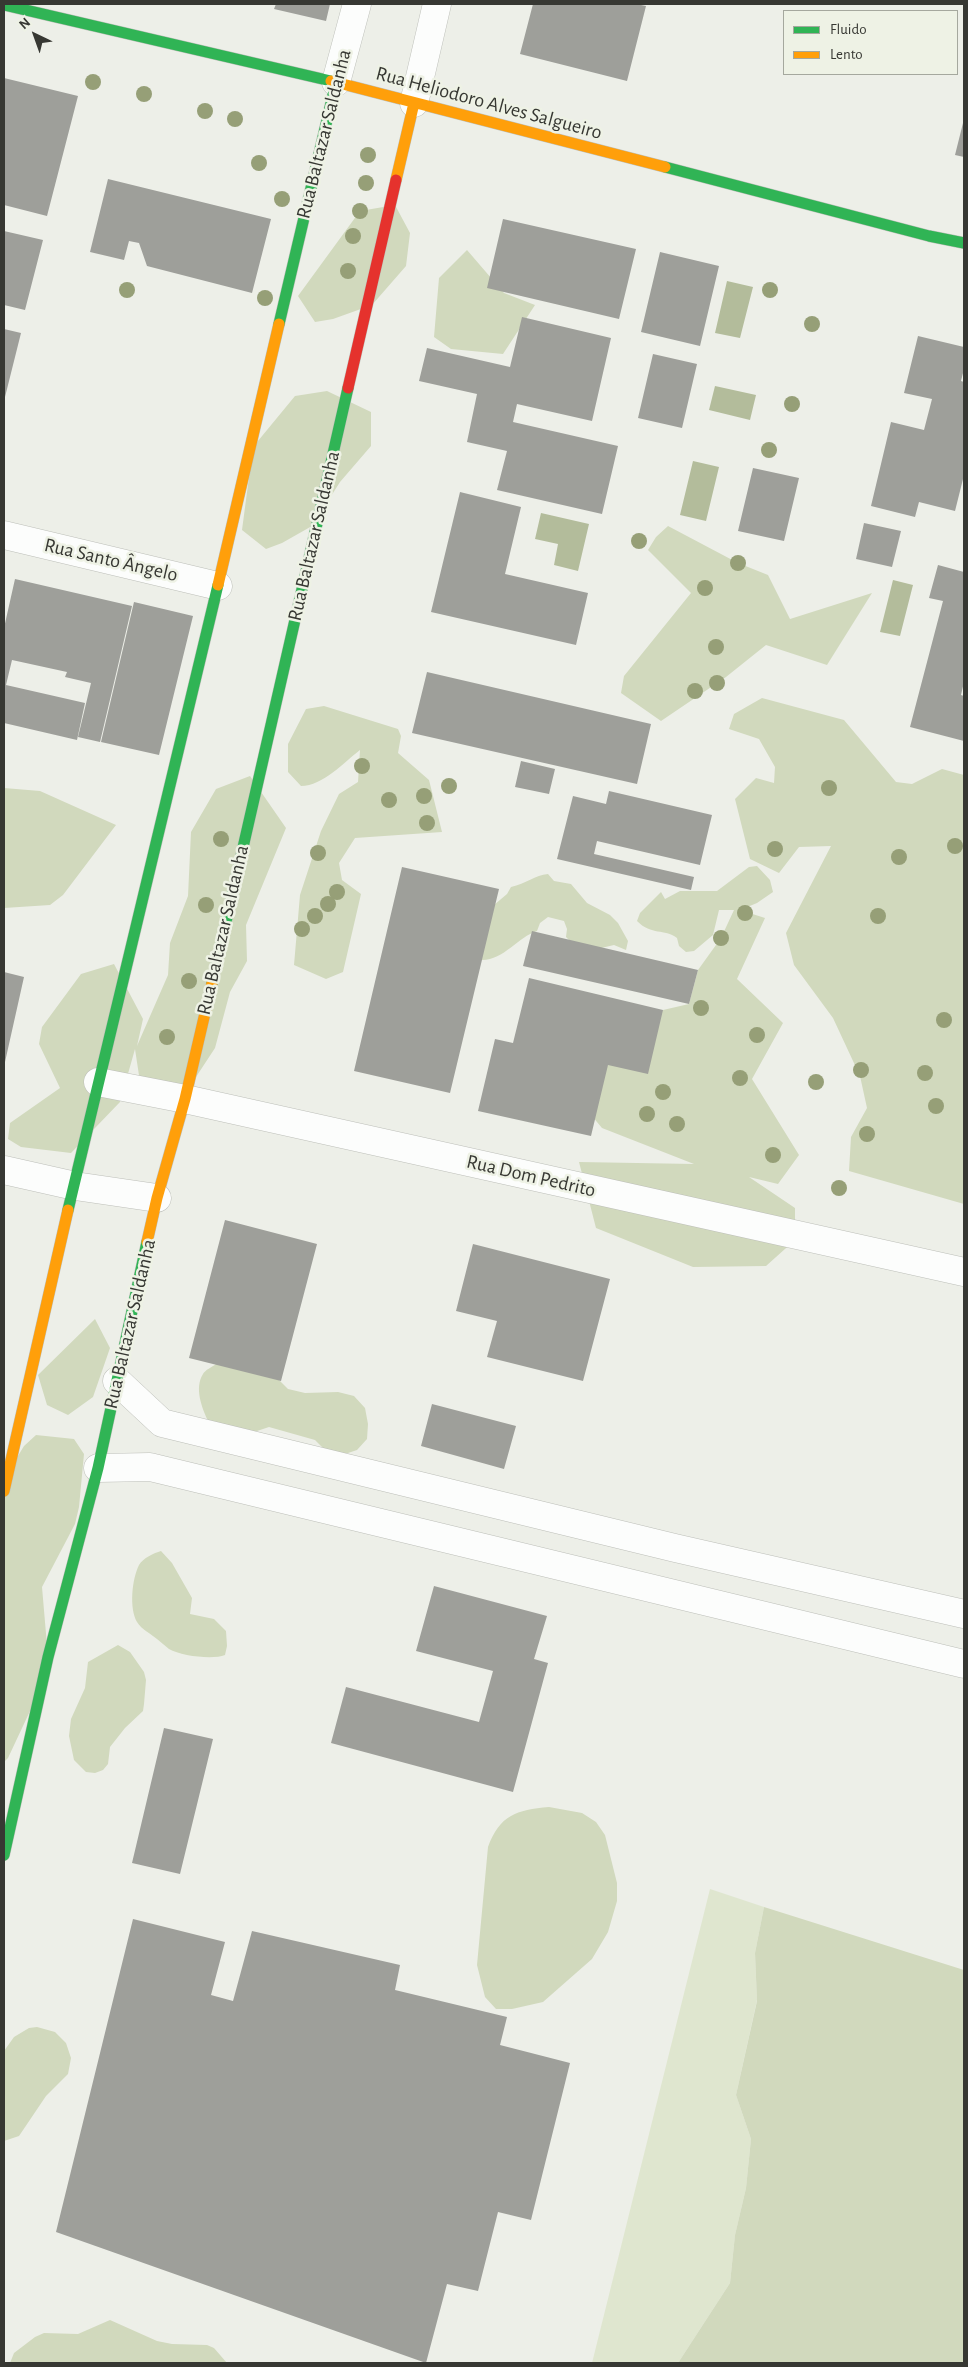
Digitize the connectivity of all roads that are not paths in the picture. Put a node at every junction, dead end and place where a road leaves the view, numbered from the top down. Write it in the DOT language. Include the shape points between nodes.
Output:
graph roads {
  1 [pos="357,4"];
  2 [pos="437,4"];
  3 [pos="4,5"];
  4 [pos="336,82"];
  5 [pos="414,103"];
  6 [pos="964,243"];
  7 [pos="4,535"];
  8 [pos="218,586"];
  9 [pos="98,1082"];
  10 [pos="184,1099"];
  11 [pos="4,1170"];
  12 [pos="74,1186"];
  13 [pos="158,1198"];
  14 [pos="964,1272"];
  15 [pos="117,1381"];
  16 [pos="98,1468"];
  17 [pos="4,1491"];
  18 [pos="675,1548"];
  19 [pos="665,1591"];
  20 [pos="964,1614"];
  21 [pos="964,1664"];
  22 [pos="4,1856"];
  1 -- 4 [label="street, Rua Baltazar Saldanha"];
  2 -- 5 [label="street, Rua Baltazar Saldanha"];
  3 -- 4 [label="main road, Rua Heliodoro Alves Salgueiro"];
  4 -- 5 [label="main road, Rua Heliodoro Alves Salgueiro"];
  4 -- 8 [label="main road, Rua Baltazar Saldanha"];
  5 -- 6 [label="main road, Rua Heliodoro Alves Salgueiro"];
  5 -- 10 [label="main road, Rua Baltazar Saldanha"];
  7 -- 8 [label="street, Rua Santo Ângelo"];
  8 -- 9 [label="main road, Rua Baltazar Saldanha"];
  9 -- 10 [label="street, Rua Dom Pedrito"];
  9 -- 12 [label="main road, Rua Baltazar Saldanha"];
  10 -- 13 [label="main road, Rua Baltazar Saldanha"];
  10 -- 14 [label="street, Rua Dom Pedrito"];
  11 -- 12 [label="street"];
  12 -- 13 [label="street"];
  12 -- 17 [label="main road, Rua Baltazar Saldanha"];
  13 -- 15 [label="main road, Rua Baltazar Saldanha"];
  15 -- 16 [label="main road, Rua Baltazar Saldanha"];
  15 -- 18 [label="street" via="162,1423"];
  16 -- 19 [label="street" via="150,1467"];
  16 -- 22 [label="main road, Rua Baltazar Saldanha" via="48,1657"];
  18 -- 19 [label="street"];
  18 -- 20 [label="street"];
  19 -- 21 [label="street"];
}
